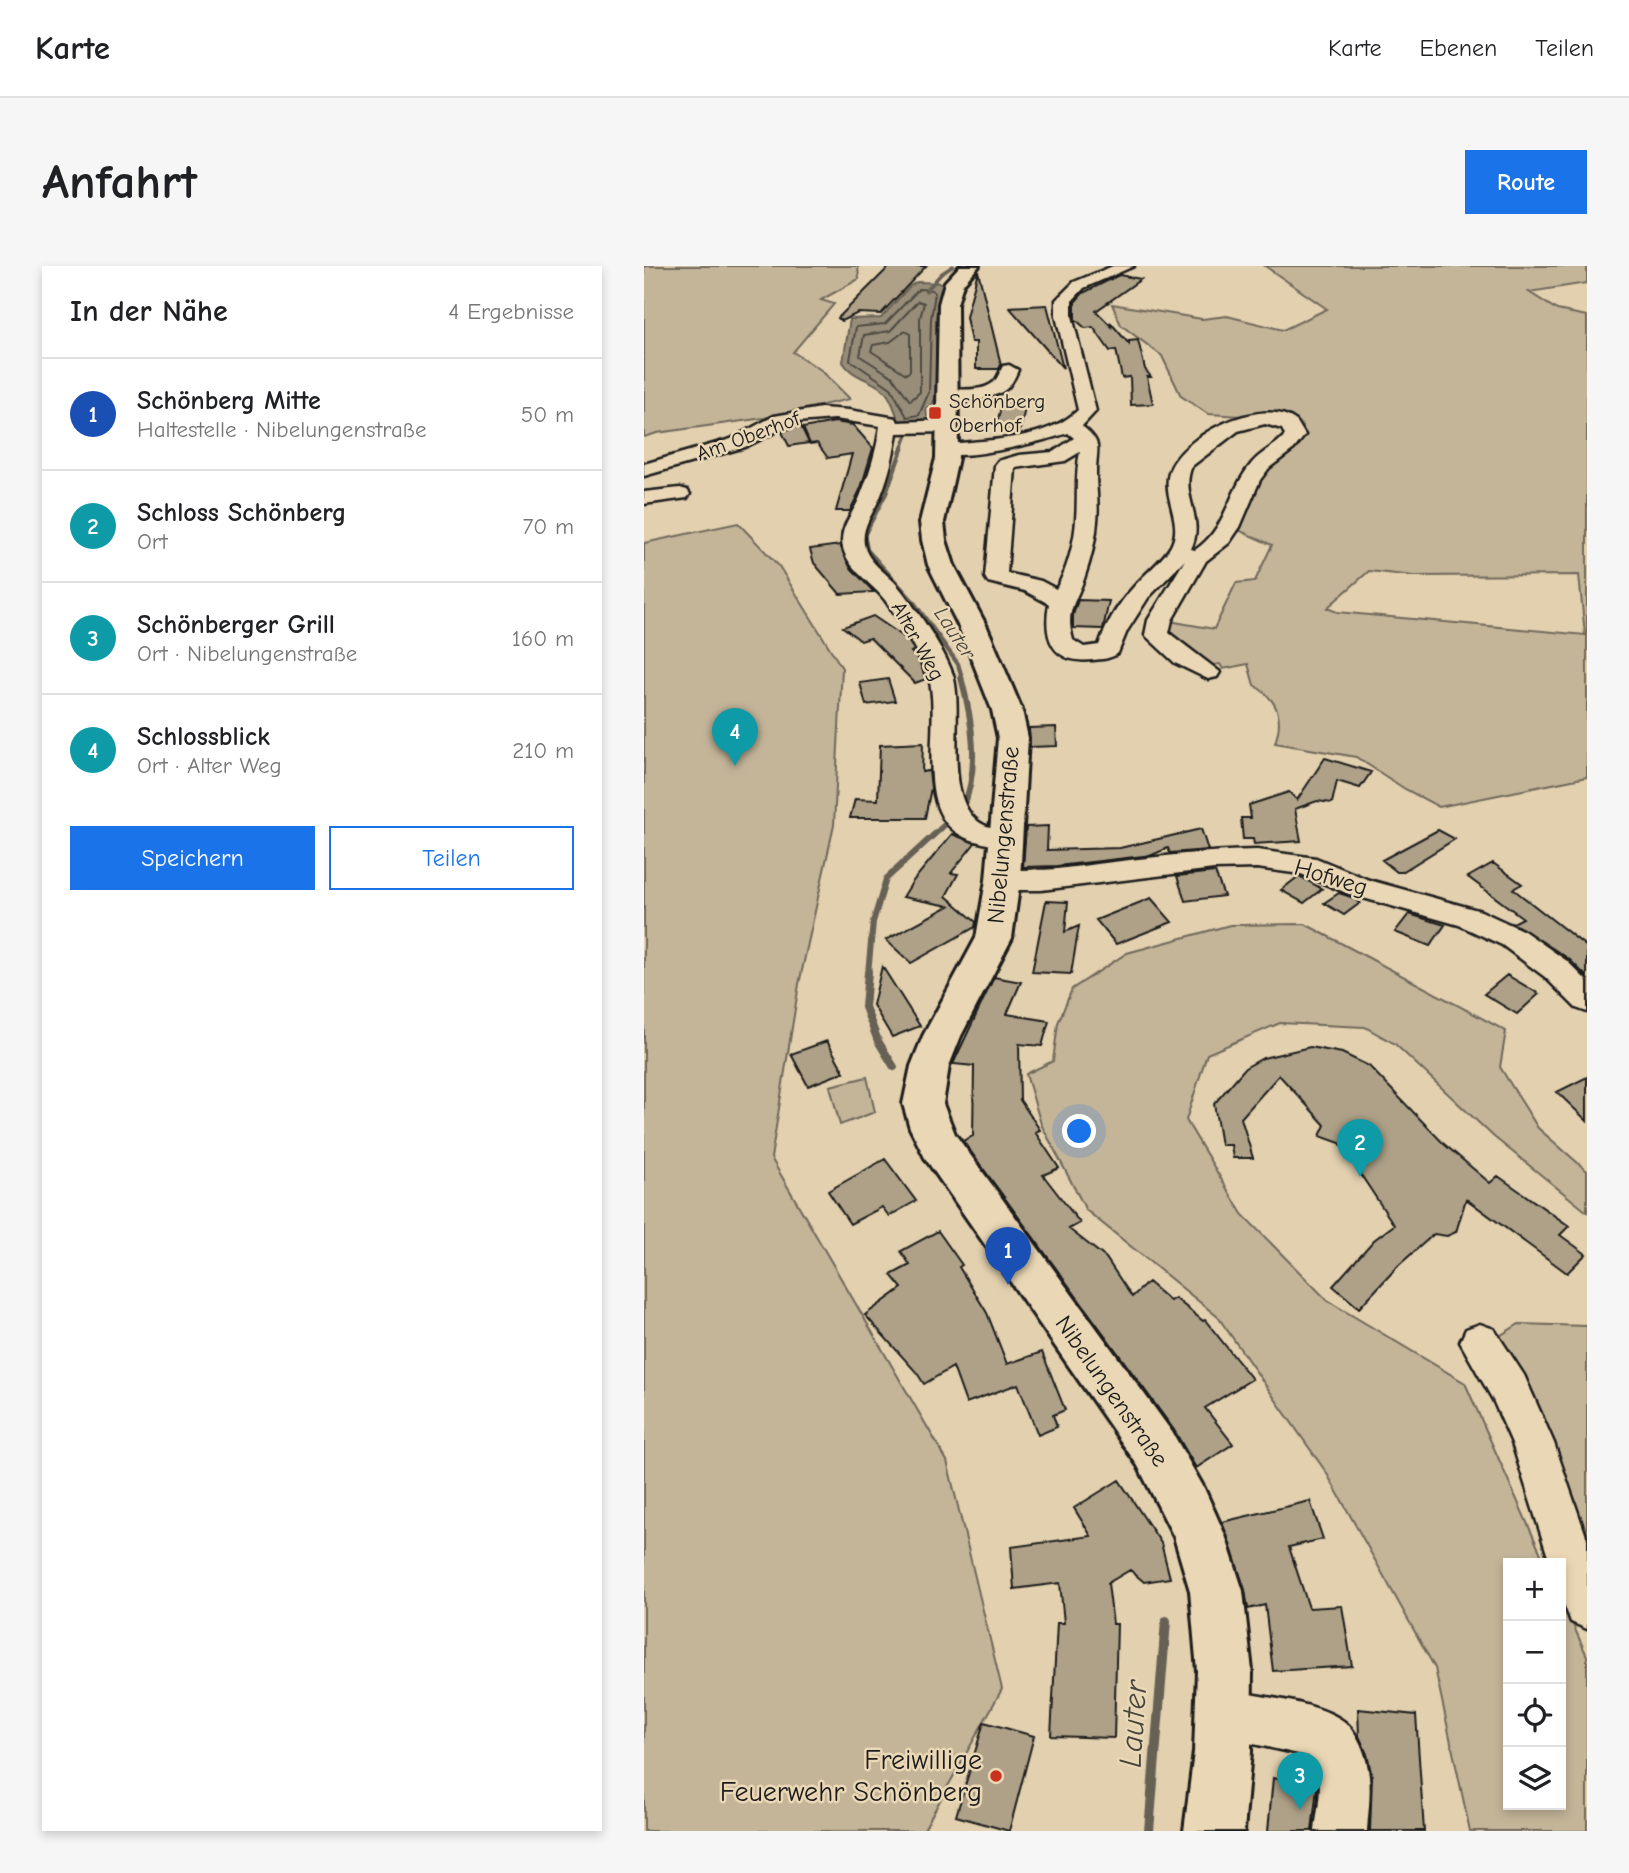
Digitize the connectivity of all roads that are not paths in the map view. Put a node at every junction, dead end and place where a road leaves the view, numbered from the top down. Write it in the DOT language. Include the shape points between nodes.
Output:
graph roads {
  1 [pos="970,266"];
  2 [pos="1126,266"];
  3 [pos="1009,370"];
  4 [pos="947,397"];
  5 [pos="892,427"];
  6 [pos="1078,433"];
  7 [pos="942,434"];
  8 [pos="644,470"];
  9 [pos="680,494"];
  10 [pos="644,498"];
  11 [pos="1189,554"];
  12 [pos="1061,601"];
  13 [pos="1208,672"];
  14 [pos="1004,859"];
  15 [pos="1587,1000"];
  16 [pos="1480,1342"];
  17 [pos="1587,1606"];
  18 [pos="1226,1714"];
  19 [pos="1214,1831"];
  20 [pos="1341,1831"];
  1 -- 4 [label="main road, Nibelungenstraße" via="954,282 948,304"];
  2 -- 6 [label="street" via="1079,285 1064,300 1087,411"];
  3 -- 4 [label="street" via="1007,379 992,392"];
  4 -- 7 [label="main road, Nibelungenstraße"];
  5 -- 7 [label="street"];
  5 -- 8 [label="street, Am Oberhof" via="889,422 870,419 799,416 740,442"];
  5 -- 14 [label="street, Alter Weg" via="870,498 853,528 853,548 892,593 941,675 944,785 955,815"];
  6 -- 7 [label="street" via="990,445"];
  6 -- 12 [label="street" via="1090,448 1087,521 1073,580"];
  6 -- 12 [label="street" via="1058,457 1005,465 996,577 1033,586"];
  7 -- 14 [label="main road, Nibelungenstraße" via="934,540 1007,710 1013,738"];
  9 -- 10 [label="street, Am Oberhof"];
  11 -- 11 [label="street" via="1224,538 1255,471 1291,442 1295,435 1289,425 1271,418 1247,419 1188,458 1180,471 1179,498"];
  11 -- 12 [label="street" via="1139,594 1105,652 1082,654 1062,643 1057,625"];
  11 -- 13 [label="street" via="1157,635"];
  14 -- 15 [label="street, Hofweg" via="1041,880 1214,860 1257,859 1306,866 1359,887 1470,918 1513,938 1556,969"];
  14 -- 18 [label="main road, Nibelungenstraße" via="994,938 942,1037 930,1066 923,1104 940,1146 1155,1449 1185,1502 1214,1583 1225,1658"];
  16 -- 17 [label="street" via="1509,1388 1533,1443"];
  18 -- 19 [label="main road, Nibelungenstraße"];
  18 -- 20 [label="street" via="1328,1738 1344,1768"];
}
